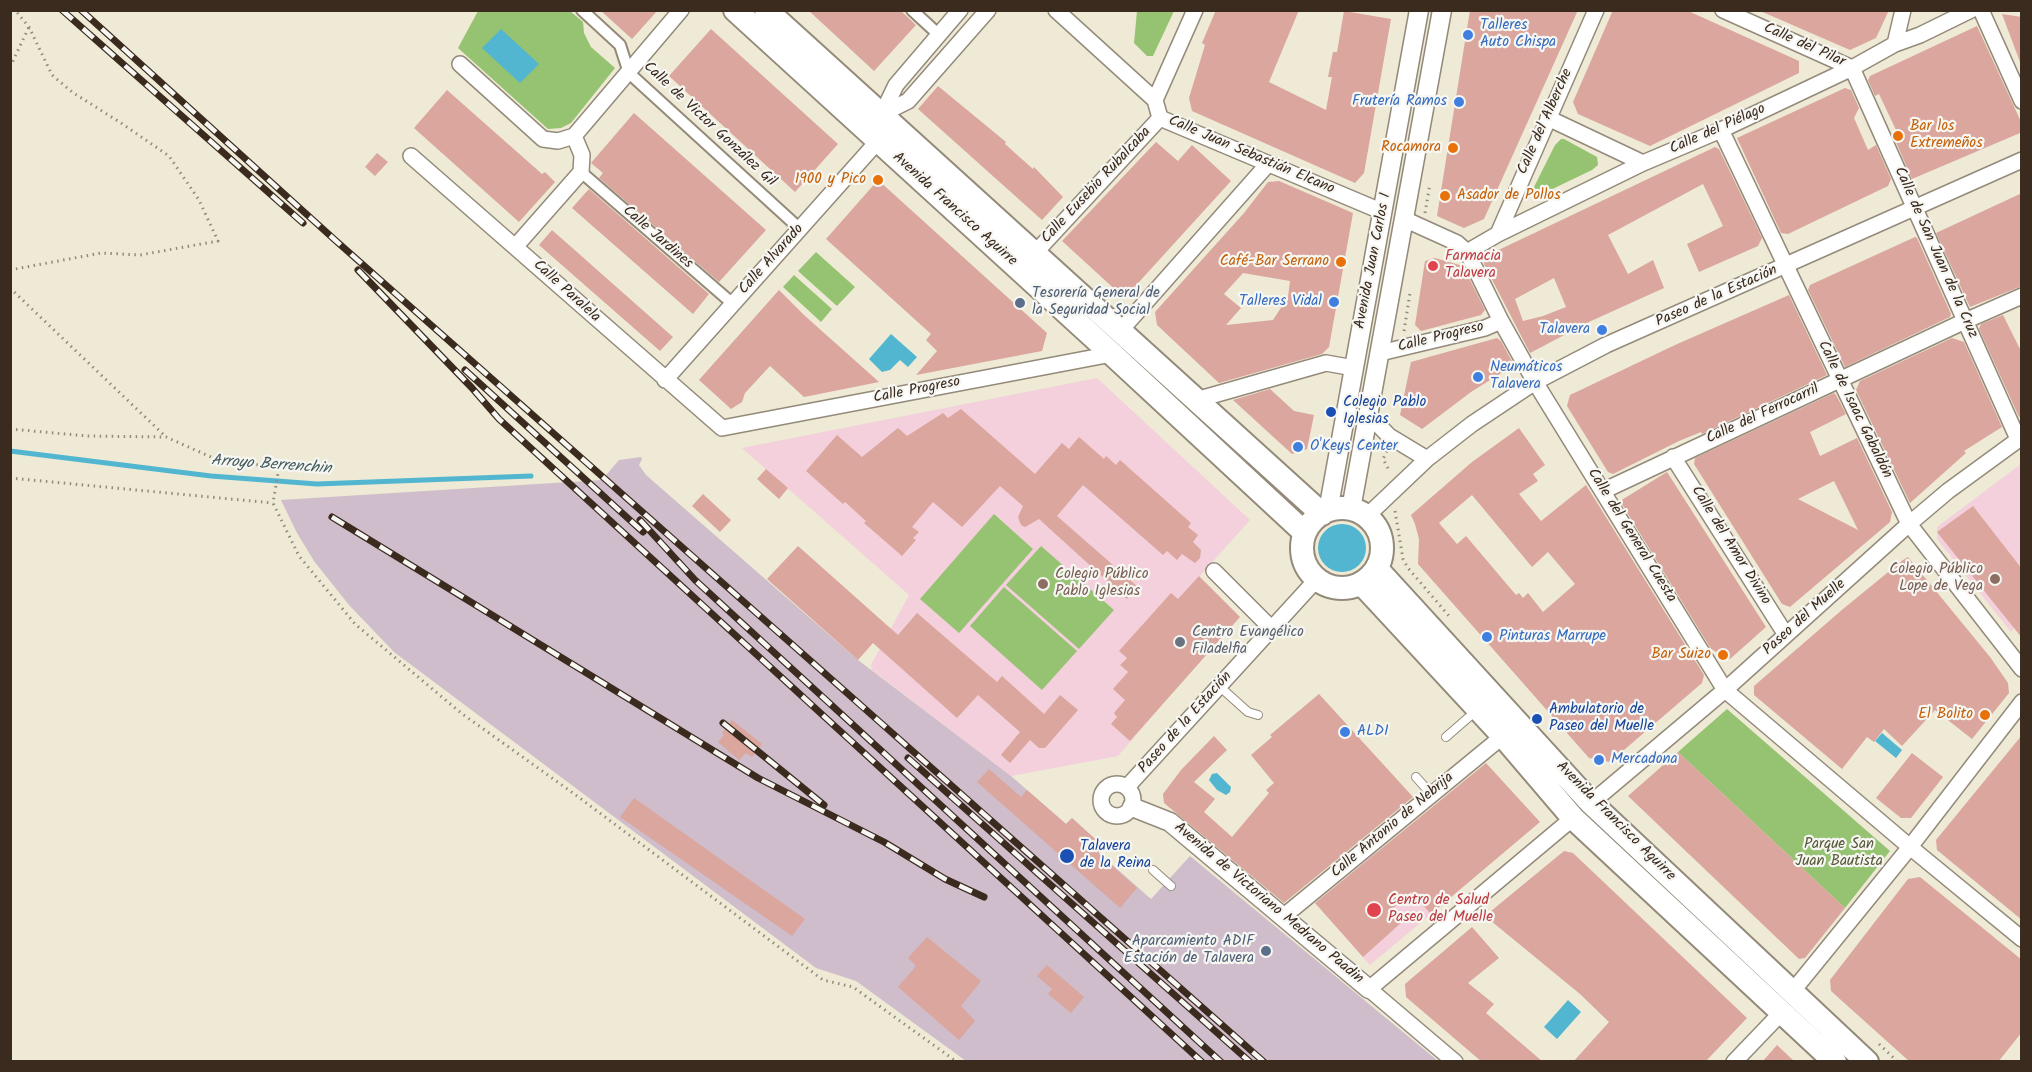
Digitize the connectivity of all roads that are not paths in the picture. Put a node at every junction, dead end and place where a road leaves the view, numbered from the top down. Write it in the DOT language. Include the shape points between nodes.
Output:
graph roads {
  1 [pos="582,10"];
  2 [pos="681,10"];
  3 [pos="735,10"];
  4 [pos="766,10"];
  5 [pos="912,10"];
  6 [pos="960,10"];
  7 [pos="988,10"];
  8 [pos="1056,10"];
  9 [pos="1195,10"];
  10 [pos="1442,10"];
  11 [pos="1596,10"];
  12 [pos="1723,10"];
  13 [pos="1903,10"];
  14 [pos="1971,10"];
  15 [pos="1981,10"];
  16 [pos="1418,11"];
  17 [pos="938,34"];
  18 [pos="1895,44"];
  19 [pos="460,64"];
  20 [pos="1852,68"];
  21 [pos="629,73"];
  22 [pos="1155,100"];
  23 [pos="2022,101"];
  24 [pos="882,114"];
  25 [pos="1160,118"];
  26 [pos="1548,118"];
  27 [pos="1721,130"];
  28 [pos="574,136"];
  29 [pos="878,141"];
  30 [pos="411,156"];
  31 [pos="2022,160"];
  32 [pos="1643,163"];
  33 [pos="1268,164"];
  34 [pos="581,172"];
  35 [pos="1915,207"];
  36 [pos="1383,212"];
  37 [pos="1404,219"];
  38 [pos="800,229"];
  39 [pos="1498,234"];
  40 [pos="515,247"];
  41 [pos="1467,252"];
  42 [pos="1034,254"];
  43 [pos="1786,266"];
  44 [pos="2022,296"];
  45 [pos="733,304"];
  46 [pos="1501,321"];
  47 [pos="1965,321"];
  48 [pos="1121,330"];
  49 [pos="1380,353"];
  50 [pos="1112,354"];
  51 [pos="1354,368"];
  52 [pos="665,380"];
  53 [pos="1839,380"];
  54 [pos="1535,382"];
  55 [pos="1196,400"];
  56 [pos="1369,415"];
  57 [pos="722,428"];
  58 [pos="2020,438"];
  59 [pos="1673,457"];
  60 [pos="1427,459"];
  61 [pos="1604,491"];
  62 [pos="1324,512"];
  63 [pos="1359,512"];
  64 [pos="1909,524"];
  65 [pos="1305,533"];
  66 [pos="1214,571"];
  67 [pos="1370,577"];
  68 [pos="1317,579"];
  69 [pos="1271,628"];
  70 [pos="1786,635"];
  71 [pos="2022,669"];
  72 [pos="1220,686"];
  73 [pos="1725,690"];
  74 [pos="2022,702"];
  75 [pos="1479,709"];
  76 [pos="1258,716"];
  77 [pos="1503,736"];
  78 [pos="1446,737"];
  79 [pos="1416,777"];
  80 [pos="1128,787"];
  81 [pos="1431,794"];
  82 [pos="1591,803"];
  83 [pos="1132,807"];
  84 [pos="1573,818"];
  85 [pos="1910,847"];
  86 [pos="1153,870"];
  87 [pos="1171,886"];
  88 [pos="1284,916"];
  89 [pos="2022,939"];
  90 [pos="1369,989"];
  91 [pos="1792,992"];
  92 [pos="1782,1012"];
  93 [pos="1455,1062"];
  94 [pos="1734,1062"];
  95 [pos="1835,1062"];
  96 [pos="1867,1062"];
  1 -- 21 [label="street, Calle de Victor González Gil" via="620,45"];
  2 -- 21 [label="street"];
  3 -- 29 [label="main road, Avenida Francisco Aguirre"];
  4 -- 24 [label="main road, Avenida Francisco Aguirre"];
  5 -- 17 [label="street"];
  6 -- 17 [label="street"];
  7 -- 24 [label="street" via="908,101"];
  8 -- 22 [label="street, Calle Juan Sebastián Elcano"];
  9 -- 22 [label="street"];
  10 -- 37 [label="street, Avenida Juan Carlos I"];
  11 -- 26 [label="street, Calle del Alberche"];
  12 -- 20 [label="street, Calle del Pilar"];
  13 -- 18 [label="street"];
  14 -- 18 [label="street, Calle del Piélago"];
  15 -- 23 [label="street"];
  16 -- 36 [label="street, Avenida Juan Carlos I"];
  17 -- 24 [label="street" via="896,85"];
  18 -- 20 [label="street, Calle del Piélago"];
  19 -- 28 [label="street" via="543,139 558,141"];
  20 -- 27 [label="street, Calle del Piélago"];
  20 -- 35 [label="street, Calle de San Juan de la Cruz"];
  21 -- 28 [label="street"];
  21 -- 38 [label="street, Calle de Victor González Gil"];
  22 -- 25 [label="street, Calle Juan Sebastián Elcano"];
  24 -- 42 [label="main road, Avenida Francisco Aguirre"];
  25 -- 33 [label="street, Calle Juan Sebastián Elcano"];
  25 -- 42 [label="street, Calle Eusebio Rubalcaba"];
  26 -- 32 [label="street"];
  26 -- 39 [label="street, Calle del Alberche"];
  27 -- 32 [label="street, Calle del Piélago"];
  27 -- 43 [label="street, Calle de Isaac Gabaldón"];
  28 -- 34 [label="street" via="582,155"];
  29 -- 38 [label="street, Calle Alvarado"];
  29 -- 50 [label="main road, Avenida Francisco Aguirre"];
  30 -- 40 [label="street, Calle Paralela"];
  31 -- 35 [label="street, Paseo de la Estación"];
  32 -- 39 [label="street, Calle del Piélago"];
  33 -- 36 [label="street, Calle Juan Sebastián Elcano"];
  33 -- 48 [label="street"];
  34 -- 40 [label="street"];
  34 -- 45 [label="street, Calle Jardines"];
  35 -- 43 [label="street, Paseo de la Estación"];
  35 -- 47 [label="street, Calle de San Juan de la Cruz"];
  36 -- 51 [label="street, Avenida Juan Carlos I"];
  37 -- 41 [label="street" via="1457,243"];
  37 -- 49 [label="street, Avenida Juan Carlos I"];
  38 -- 45 [label="street, Calle Alvarado"];
  39 -- 41 [label="street, Calle del Piélago"];
  40 -- 52 [label="street, Calle Paralela"];
  41 -- 46 [label="street, Calle del General Cuesta"];
  42 -- 48 [label="main road, Avenida Francisco Aguirre"];
  43 -- 53 [label="street, Calle de Isaac Gabaldón"];
  43 -- 54 [label="street, Paseo de la Estación" via="1606,345"];
  44 -- 47 [label="street, Calle del Ferrocarril"];
  45 -- 52 [label="street, Calle Alvarado"];
  46 -- 49 [label="street, Calle Progreso"];
  46 -- 54 [label="street, Calle del General Cuesta"];
  47 -- 53 [label="street, Calle del Ferrocarril"];
  47 -- 58 [label="street, Calle de San Juan de la Cruz"];
  48 -- 55 [label="main road, Avenida Francisco Aguirre"];
  49 -- 56 [label="street, Avenida Juan Carlos I"];
  50 -- 57 [label="street, Calle Progreso"];
  50 -- 65 [label="main road, Avenida Francisco Aguirre"];
  51 -- 55 [label="street" via="1326,363"];
  51 -- 62 [label="street, Avenida Juan Carlos I"];
  52 -- 57 [label="street, Calle Paralela"];
  53 -- 59 [label="street, Calle del Ferrocarril"];
  53 -- 64 [label="street, Calle de Isaac Gabaldón"];
  54 -- 60 [label="street, Paseo de la Estación"];
  54 -- 61 [label="street, Calle del General Cuesta"];
  55 -- 62 [label="main road, Avenida Francisco Aguirre"];
  56 -- 60 [label="street" via="1389,435"];
  56 -- 63 [label="street, Avenida Juan Carlos I"];
  58 -- 64 [label="street, Paseo del Muelle"];
  59 -- 61 [label="street, Calle del Ferrocarril"];
  59 -- 70 [label="street, Calle del Amor Divino"];
  60 -- 63 [label="street, Paseo de la Estación"];
  61 -- 73 [label="street, Calle del General Cuesta"];
  62 -- 63 [label="main road" via="1343,508"];
  62 -- 65 [label="main road"];
  63 -- 67 [label="main road" via="1377,528 1382,541 1382,557"];
  64 -- 70 [label="street, Paseo del Muelle"];
  64 -- 71 [label="street, Calle de Isaac Gabaldón"];
  65 -- 68 [label="main road" via="1304,558"];
  66 -- 69 [label="street"];
  67 -- 68 [label="main road" via="1353,587 1339,589"];
  67 -- 75 [label="main road, Avenida Francisco Aguirre"];
  67 -- 82 [label="main road, Avenida Francisco Aguirre"];
  68 -- 69 [label="street, Paseo de la Estación"];
  69 -- 72 [label="street, Paseo de la Estación"];
  70 -- 73 [label="street, Paseo del Muelle"];
  72 -- 76 [label="lane" via="1248,712"];
  72 -- 80 [label="street, Paseo de la Estación"];
  73 -- 82 [label="street, Paseo del Muelle"];
  73 -- 85 [label="street, Calle del General Cuesta"];
  74 -- 85 [label="street"];
  75 -- 77 [label="main road, Avenida Francisco Aguirre"];
  75 -- 78 [label="lane"];
  77 -- 81 [label="street, Calle Antonio de Nebrija"];
  77 -- 84 [label="main road, Avenida Francisco Aguirre"];
  79 -- 81 [label="lane"];
  80 -- 83 [label="street, Paseo de la Estación" via="1133,796"];
  80 -- 83 [label="street, Paseo de la Estación" via="1112,784 1103,790 1100,801 1105,811 1114,816 1125,815"];
  81 -- 88 [label="street, Calle Antonio de Nebrija"];
  82 -- 91 [label="main road, Avenida Francisco Aguirre"];
  83 -- 88 [label="street, Avenida de Victoriano Medrano Paadin" via="1170,822"];
  84 -- 90 [label="street"];
  84 -- 92 [label="main road, Avenida Francisco Aguirre"];
  85 -- 89 [label="street, Calle del General Cuesta"];
  85 -- 91 [label="street"];
  86 -- 87 [label="lane"];
  88 -- 90 [label="street, Avenida de Victoriano Medrano Paadin"];
  90 -- 93 [label="street"];
  91 -- 96 [label="main road, Avenida Francisco Aguirre"];
  92 -- 94 [label="street"];
  92 -- 95 [label="main road, Avenida Francisco Aguirre"];
}
